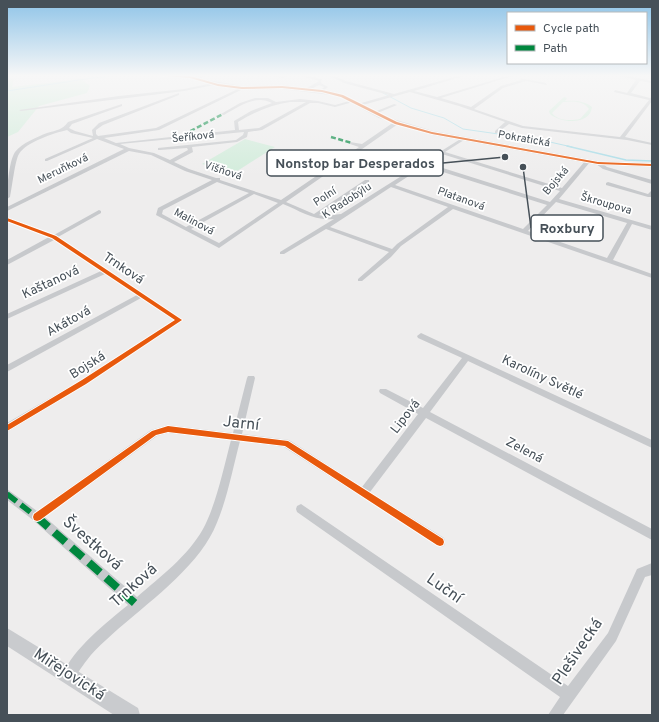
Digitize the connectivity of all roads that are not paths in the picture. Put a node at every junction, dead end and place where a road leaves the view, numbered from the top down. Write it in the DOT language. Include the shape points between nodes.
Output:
graph roads {
  1 [pos="31,109"];
  2 [pos="111,109"];
  3 [pos="141,109"];
  4 [pos="199,109"];
  5 [pos="234,109"];
  6 [pos="262,109"];
  7 [pos="299,109"];
  8 [pos="365,109"];
  9 [pos="385,109"];
  10 [pos="471,109"];
  11 [pos="644,109"];
  12 [pos="21,110"];
  13 [pos="374,113"];
  14 [pos="237,121"];
  15 [pos="396,123"];
  16 [pos="507,123"];
  17 [pos="67,129"];
  18 [pos="237,131"];
  19 [pos="246,131"];
  20 [pos="497,132"];
  21 [pos="97,138"];
  22 [pos="621,138"];
  23 [pos="462,139"];
  24 [pos="113,142"];
  25 [pos="352,143"];
  26 [pos="652,144"];
  27 [pos="189,146"];
  28 [pos="362,146"];
  29 [pos="128,149"];
  30 [pos="160,149"];
  31 [pos="441,152"];
  32 [pos="47,160"];
  33 [pos="588,161"];
  34 [pos="15,162"];
  35 [pos="171,162"];
  36 [pos="598,162"];
  37 [pos="424,164"];
  38 [pos="652,165"];
  39 [pos="7,166"];
  40 [pos="218,179"];
  41 [pos="367,181"];
  42 [pos="652,182"];
  43 [pos="608,184"];
  44 [pos="391,185"];
  45 [pos="563,190"];
  46 [pos="254,192"];
  47 [pos="652,192"];
  48 [pos="7,197"];
  49 [pos="7,202"];
  50 [pos="282,202"];
  51 [pos="553,202"];
  52 [pos="13,204"];
  53 [pos="452,207"];
  54 [pos="7,208"];
  55 [pos="99,212"];
  56 [pos="314,216"];
  57 [pos="342,216"];
  58 [pos="7,219"];
  59 [pos="630,222"];
  60 [pos="326,227"];
  61 [pos="652,228"];
  62 [pos="186,229"];
  63 [pos="524,232"];
  64 [pos="54,237"];
  65 [pos="393,251"];
  66 [pos="282,253"];
  67 [pos="609,261"];
  68 [pos="7,263"];
  69 [pos="106,271"];
  70 [pos="652,276"];
  71 [pos="360,280"];
  72 [pos="142,295"];
  73 [pos="7,317"];
  74 [pos="179,320"];
  75 [pos="422,336"];
  76 [pos="467,357"];
  77 [pos="7,369"];
  78 [pos="251,378"];
  79 [pos="383,391"];
  80 [pos="425,413"];
  81 [pos="7,428"];
  82 [pos="237,437"];
  83 [pos="652,444"];
  84 [pos="364,492"];
  85 [pos="7,494"];
  86 [pos="301,509"];
  87 [pos="37,517"];
  88 [pos="652,535"];
  89 [pos="440,542"];
  90 [pos="652,569"];
  91 [pos="136,605"];
  92 [pos="7,636"];
  93 [pos="69,674"];
  94 [pos="569,695"];
  95 [pos="131,715"];
  96 [pos="555,715"];
  1 -- 12 [label="street"];
  2 -- 17 [label="street" via="70,123 66,126"];
  3 -- 21 [label="street" via="98,126 93,132"];
  4 -- 21 [label="street" via="157,129"];
  5 -- 14 [label="street" via="223,114"];
  6 -- 14 [label="street"];
  7 -- 19 [label="street" via="260,129"];
  8 -- 13 [label="street, Pokratická"];
  9 -- 13 [label="street"];
  10 -- 16 [label="street"];
  11 -- 22 [label="street"];
  13 -- 15 [label="street, Pokratická"];
  14 -- 18 [label="street"];
  15 -- 23 [label="street, Pokratická"];
  15 -- 28 [label="street"];
  16 -- 20 [label="street"];
  16 -- 22 [label="street" via="538,130"];
  17 -- 21 [label="street, Višňová"];
  17 -- 34 [label="street" via="25,145 18,151"];
  18 -- 19 [label="street"];
  18 -- 24 [label="street" via="138,142"];
  19 -- 27 [label="street, Šeříková" via="245,136 236,141"];
  21 -- 24 [label="street, Višňová"];
  21 -- 32 [label="street"];
  22 -- 26 [label="street"];
  23 -- 31 [label="street, K Radobýlu"];
  23 -- 33 [label="street, Pokratická"];
  24 -- 29 [label="street, Višňová"];
  25 -- 28 [label="street"];
  27 -- 30 [label="street, Šeříková"];
  27 -- 35 [label="street" via="191,151"];
  28 -- 50 [label="street"];
  29 -- 35 [label="street, Višňová" via="152,154"];
  29 -- 52 [label="street, Meruňková"];
  31 -- 37 [label="street, K Radobýlu"];
  31 -- 45 [label="street"];
  33 -- 36 [label="street, Pokratická"];
  33 -- 45 [label="street, Bojská"];
  34 -- 39 [label="street"];
  34 -- 48 [label="street"];
  35 -- 40 [label="street, Višňová"];
  36 -- 38 [label="street, Pokratická"];
  36 -- 42 [label="street" via="604,168"];
  37 -- 44 [label="street, K Radobýlu"];
  37 -- 51 [label="street, Škroupova"];
  40 -- 46 [label="street, Višňová"];
  40 -- 62 [label="street, Malinová" via="160,209 159,215"];
  41 -- 56 [label="street, Polní"];
  43 -- 47 [label="street" via="650,196"];
  44 -- 53 [label="street, Platanová"];
  44 -- 57 [label="street, K Radobýlu"];
  45 -- 51 [label="street, Bojská"];
  46 -- 50 [label="street, Višňová"];
  46 -- 62 [label="street"];
  49 -- 52 [label="street"];
  50 -- 56 [label="street, Višňová"];
  50 -- 62 [label="street, Malinová" via="219,246"];
  51 -- 59 [label="street, Škroupova"];
  51 -- 63 [label="street, Bojská"];
  52 -- 54 [label="street, Meruňková"];
  53 -- 63 [label="street, Platanová"];
  53 -- 65 [label="street"];
  55 -- 64 [label="street"];
  56 -- 57 [label="street, Višňová"];
  57 -- 60 [label="street, K Radobýlu"];
  58 -- 64 [label="street, Trnková"];
  59 -- 61 [label="street, Škroupova"];
  59 -- 67 [label="street"];
  60 -- 65 [label="street"];
  60 -- 66 [label="street, K Radobýlu"];
  63 -- 67 [label="street, Platanová"];
  64 -- 68 [label="street"];
  64 -- 69 [label="street, Trnková"];
  65 -- 71 [label="street"];
  67 -- 70 [label="street, Platanová"];
  69 -- 72 [label="street, Trnková"];
  69 -- 73 [label="street, Kaštanová"];
  72 -- 74 [label="street, Trnková"];
  72 -- 77 [label="street, Akátová"];
  74 -- 81 [label="street, Bojská"];
  75 -- 76 [label="street, Karolíny Světlé"];
  76 -- 80 [label="street, Lipová"];
  76 -- 83 [label="street, Karolíny Světlé"];
  78 -- 82 [label="street, Trnková"];
  79 -- 80 [label="street, Zelená"];
  80 -- 84 [label="street, Lipová"];
  80 -- 88 [label="street, Zelená"];
  82 -- 84 [label="street, Jarní" via="286,443"];
  82 -- 87 [label="street, Jarní" via="160,430"];
  82 -- 91 [label="street, Trnková" via="212,522 202,540"];
  84 -- 89 [label="street, Jarní"];
  85 -- 87 [label="street, Švestková"];
  86 -- 94 [label="street, Luční"];
  87 -- 91 [label="street, Švestková"];
  90 -- 94 [label="street, Plešivecká" via="641,573 612,638"];
  91 -- 93 [label="street, Trnková" via="81,655"];
  92 -- 93 [label="street, Miřejovická"];
  93 -- 95 [label="street, Miřejovická"];
  94 -- 96 [label="street, Plešivecká"];
}
